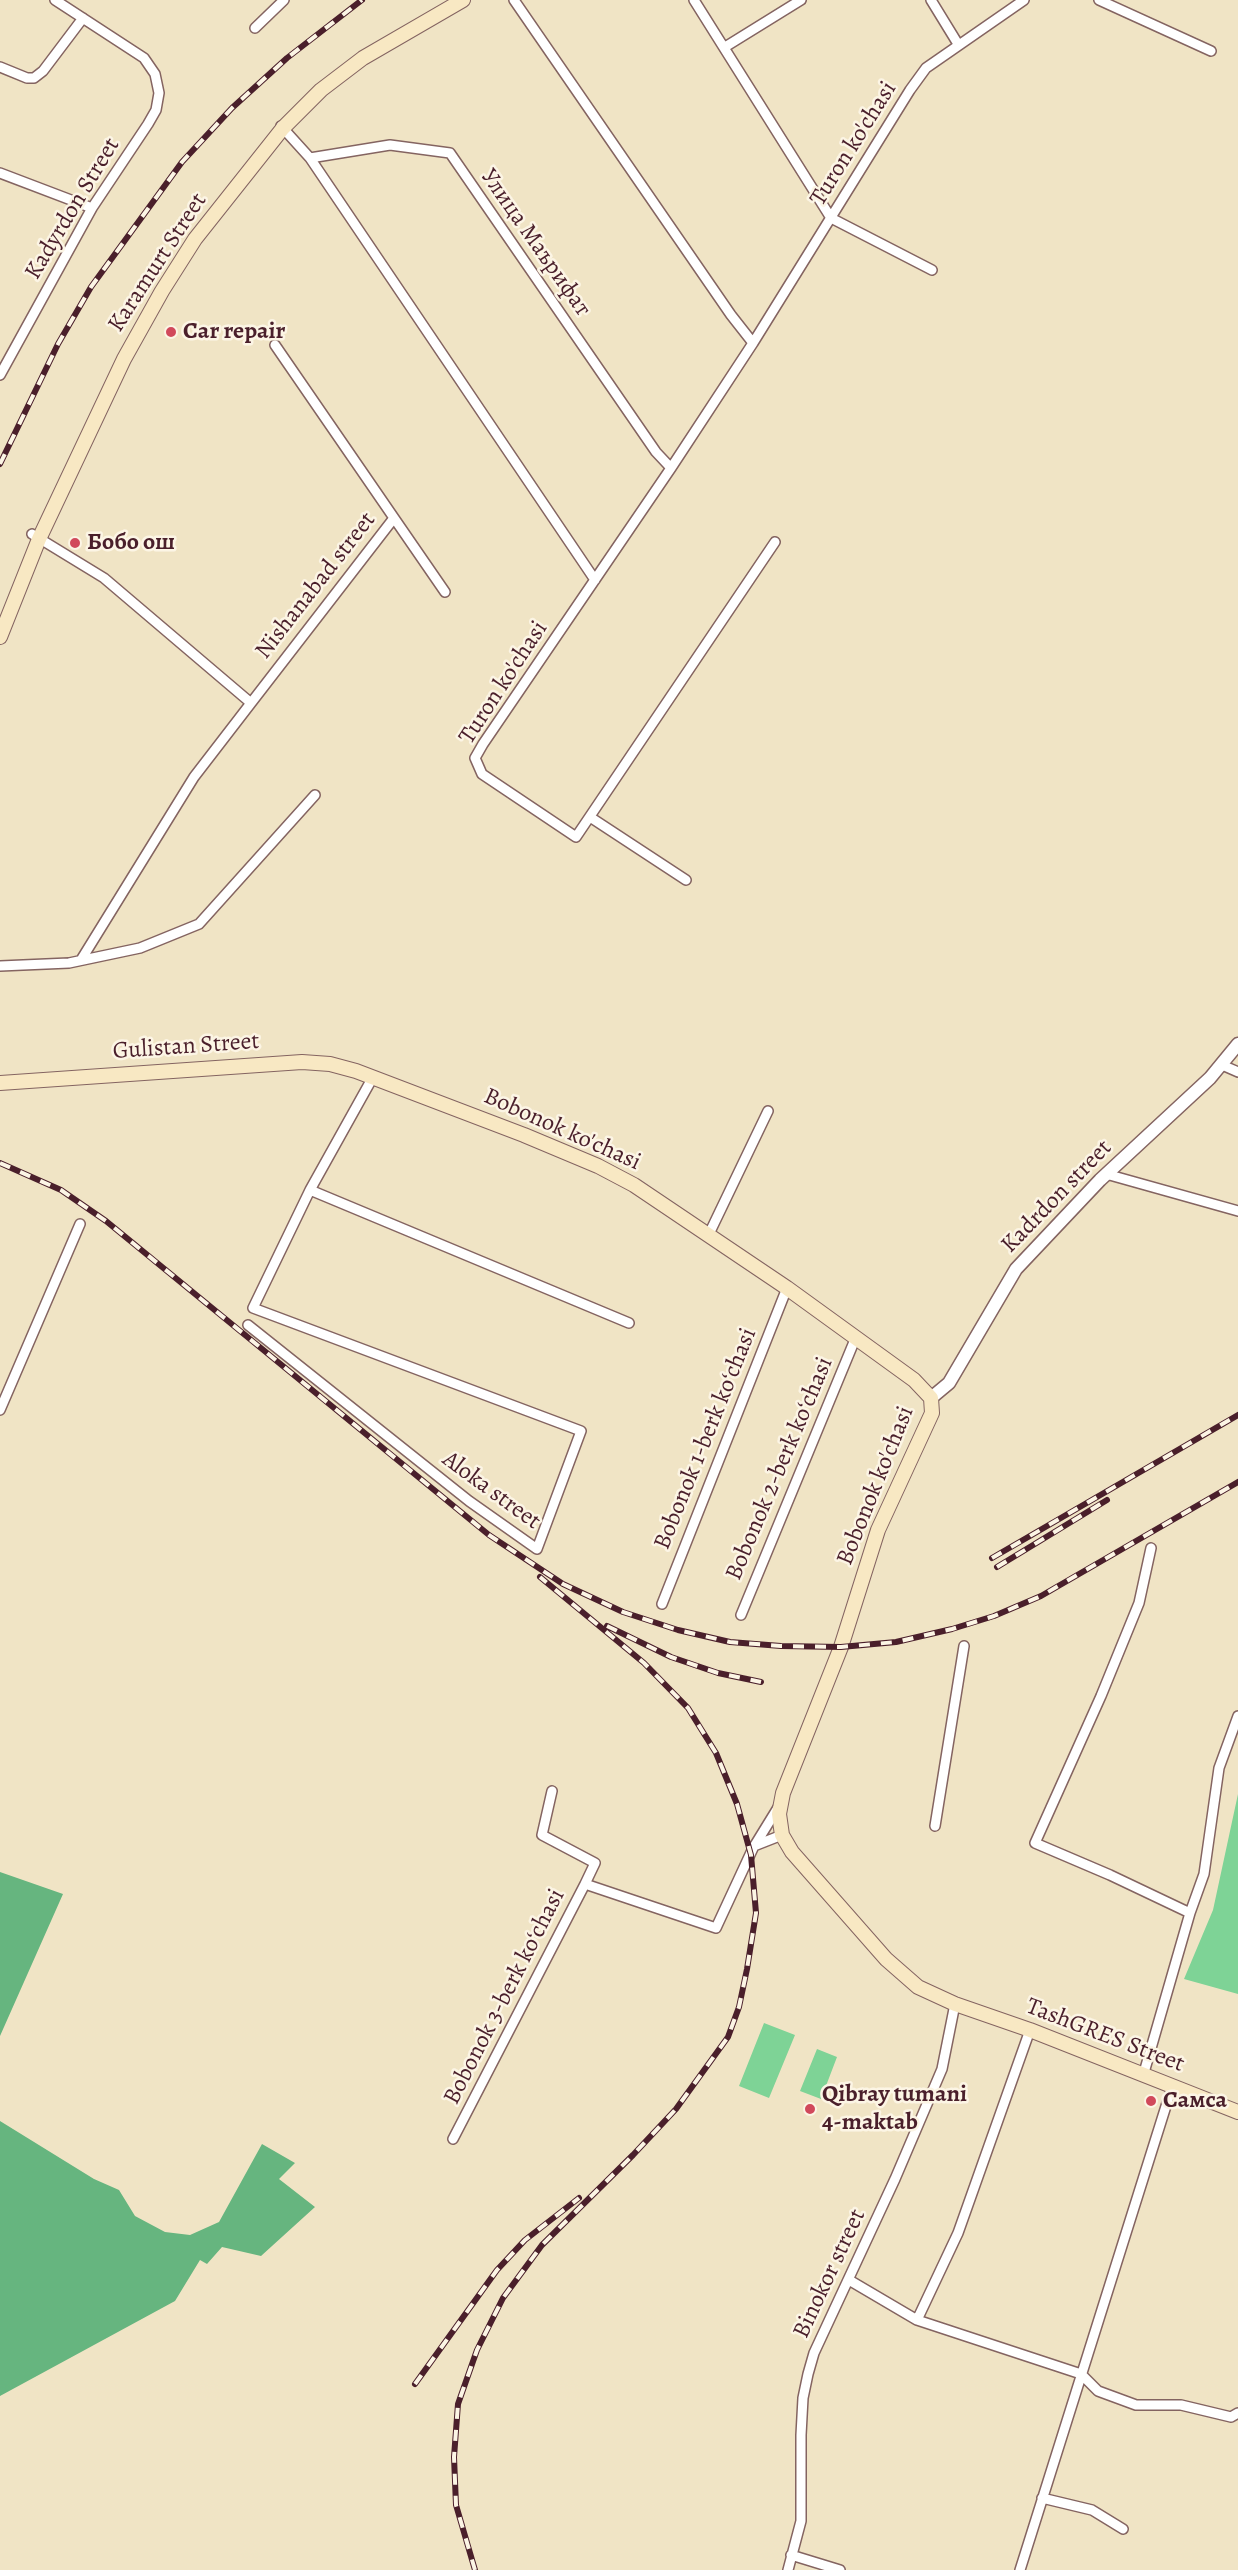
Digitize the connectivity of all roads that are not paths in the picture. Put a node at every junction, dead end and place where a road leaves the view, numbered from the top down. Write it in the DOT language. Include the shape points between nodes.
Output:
graph roads {
  1 [pos="55,0"];
  2 [pos="284,0"];
  3 [pos="451,0"];
  4 [pos="463,0"];
  5 [pos="514,0"];
  6 [pos="694,0"];
  7 [pos="801,0"];
  8 [pos="931,0"];
  9 [pos="1024,0"];
  10 [pos="1099,0"];
  11 [pos="83,18"];
  12 [pos="255,28"];
  13 [pos="958,44"];
  14 [pos="725,47"];
  15 [pos="1211,51"];
  16 [pos="0,67"];
  17 [pos="281,126"];
  18 [pos="310,158"];
  19 [pos="0,173"];
  20 [pos="92,208"];
  21 [pos="831,218"];
  22 [pos="932,270"];
  23 [pos="753,343"];
  24 [pos="275,345"];
  25 [pos="0,375"];
  26 [pos="671,468"];
  27 [pos="394,518"];
  28 [pos="36,536"];
  29 [pos="775,542"];
  30 [pos="595,580"];
  31 [pos="445,592"];
  32 [pos="0,616"];
  33 [pos="0,637"];
  34 [pos="251,703"];
  35 [pos="315,795"];
  36 [pos="590,817"];
  37 [pos="686,880"];
  38 [pos="81,960"];
  39 [pos="0,966"];
  40 [pos="1238,1044"];
  41 [pos="1222,1065"];
  42 [pos="1238,1071"];
  43 [pos="373,1077"];
  44 [pos="0,1083"];
  45 [pos="768,1112"];
  46 [pos="1106,1174"];
  47 [pos="310,1190"];
  48 [pos="1238,1211"];
  49 [pos="80,1224"];
  50 [pos="709,1234"];
  51 [pos="787,1288"];
  52 [pos="629,1323"];
  53 [pos="248,1325"];
  54 [pos="856,1337"];
  55 [pos="931,1398"];
  56 [pos="0,1410"];
  57 [pos="1151,1548"];
  58 [pos="662,1604"];
  59 [pos="741,1615"];
  60 [pos="964,1646"];
  61 [pos="1238,1716"];
  62 [pos="552,1791"];
  63 [pos="780,1804"];
  64 [pos="936,1826"];
  65 [pos="782,1835"];
  66 [pos="754,1846"];
  67 [pos="585,1884"];
  68 [pos="1190,1913"];
  69 [pos="955,2004"];
  70 [pos="1030,2030"];
  71 [pos="1143,2076"];
  72 [pos="1172,2087"];
  73 [pos="1238,2112"];
  74 [pos="453,2139"];
  75 [pos="849,2280"];
  76 [pos="917,2320"];
  77 [pos="1081,2374"];
  78 [pos="1238,2413"];
  79 [pos="1042,2498"];
  80 [pos="1123,2529"];
  81 [pos="791,2554"];
  82 [pos="788,2570"];
  83 [pos="840,2570"];
  84 [pos="1020,2570"];
  1 -- 11 [label="street"];
  2 -- 12 [label="street"];
  3 -- 17 [label="main road, Karamurt Street" via="338,69"];
  4 -- 17 [label="main road, Karamurt Street" via="363,58"];
  5 -- 23 [label="street"];
  6 -- 14 [label="street"];
  7 -- 14 [label="street"];
  8 -- 13 [label="street"];
  9 -- 13 [label="street, Turon ko'chasi"];
  10 -- 15 [label="street"];
  11 -- 16 [label="street" via="34,78"];
  11 -- 20 [label="street, Kadyrdon Street" via="144,58 155,74 159,93 148,124"];
  13 -- 21 [label="street, Turon ko'chasi" via="926,68"];
  14 -- 21 [label="street"];
  17 -- 18 [label="street"];
  17 -- 28 [label="main road, Karamurt Street" via="192,234 156,289 118,358"];
  18 -- 26 [label="street, Улица Маърифат" via="390,145 450,153 649,443"];
  18 -- 30 [label="street"];
  19 -- 20 [label="street"];
  20 -- 25 [label="street, Kadyrdon Street"];
  21 -- 22 [label="street"];
  21 -- 23 [label="street, Turon ko'chasi"];
  23 -- 26 [label="street, Turon ko'chasi"];
  24 -- 27 [label="street, Nishanabad street"];
  26 -- 30 [label="street, Turon ko'chasi"];
  27 -- 31 [label="street"];
  27 -- 34 [label="street, Nishanabad street"];
  28 -- 32 [label="main road, Karamurt Street"];
  28 -- 33 [label="main road, Karamurt Street"];
  28 -- 34 [label="street" via="104,578"];
  29 -- 36 [label="street, Turon ko'chasi"];
  30 -- 36 [label="street, Turon ko'chasi" via="475,758 482,774 576,837"];
  34 -- 38 [label="street, Nishanabad street" via="194,777"];
  35 -- 38 [label="street" via="199,924 140,948"];
  36 -- 37 [label="street"];
  38 -- 39 [label="street"];
  40 -- 41 [label="street, Kadrdon street"];
  41 -- 42 [label="street"];
  41 -- 46 [label="street, Kadrdon street"];
  43 -- 44 [label="main road, Gulistan Street" via="330,1064 302,1062"];
  43 -- 47 [label="street"];
  43 -- 50 [label="main road, Bobonok ko'chasi" via="598,1166 650,1194"];
  45 -- 50 [label="street"];
  46 -- 48 [label="street"];
  46 -- 55 [label="street, Kadrdon street" via="1016,1269 949,1383"];
  47 -- 52 [label="street"];
  47 -- 53 [label="street, Aloka street" via="253,1308 581,1431 537,1549 469,1501"];
  49 -- 56 [label="street"];
  50 -- 51 [label="main road, Bobonok ko'chasi"];
  51 -- 54 [label="main road, Bobonok ko'chasi"];
  51 -- 58 [label="street, Bobonok 1-berk koʻchasi"];
  54 -- 55 [label="main road, Bobonok ko'chasi" via="914,1380"];
  54 -- 59 [label="street, Bobonok 2-berk koʻchasi"];
  55 -- 63 [label="main road, Bobonok ko'chasi" via="930,1419 878,1530 841,1647"];
  57 -- 68 [label="street" via="1138,1604 1035,1843"];
  60 -- 64 [label="street"];
  61 -- 68 [label="street" via="1219,1768 1204,1874"];
  62 -- 67 [label="street" via="542,1835 595,1863"];
  63 -- 65 [label="main road, Bobonok ko'chasi"];
  63 -- 66 [label="street, Bobonok 3-berk koʻchasi"];
  65 -- 66 [label="street"];
  65 -- 69 [label="main road" via="792,1852 894,1967 918,1987"];
  66 -- 67 [label="street, Bobonok 3-berk koʻchasi" via="716,1928"];
  67 -- 74 [label="street, Bobonok 3-berk koʻchasi"];
  68 -- 71 [label="street"];
  69 -- 70 [label="main road, TashGRES Street"];
  69 -- 75 [label="street, Binokor street" via="942,2069"];
  70 -- 71 [label="main road, TashGRES Street"];
  70 -- 76 [label="street" via="958,2233"];
  71 -- 72 [label="main road, TashGRES Street"];
  72 -- 73 [label="main road, TashGRES Street"];
  72 -- 77 [label="street"];
  75 -- 76 [label="street"];
  75 -- 81 [label="street, Binokor street" via="808,2374 801,2435 801,2521"];
  76 -- 77 [label="street"];
  77 -- 78 [label="street" via="1098,2391 1136,2405 1181,2405 1231,2417"];
  77 -- 79 [label="street"];
  79 -- 80 [label="street" via="1092,2510"];
  79 -- 84 [label="street"];
  81 -- 82 [label="street, Binokor street"];
  81 -- 83 [label="street"];
}
